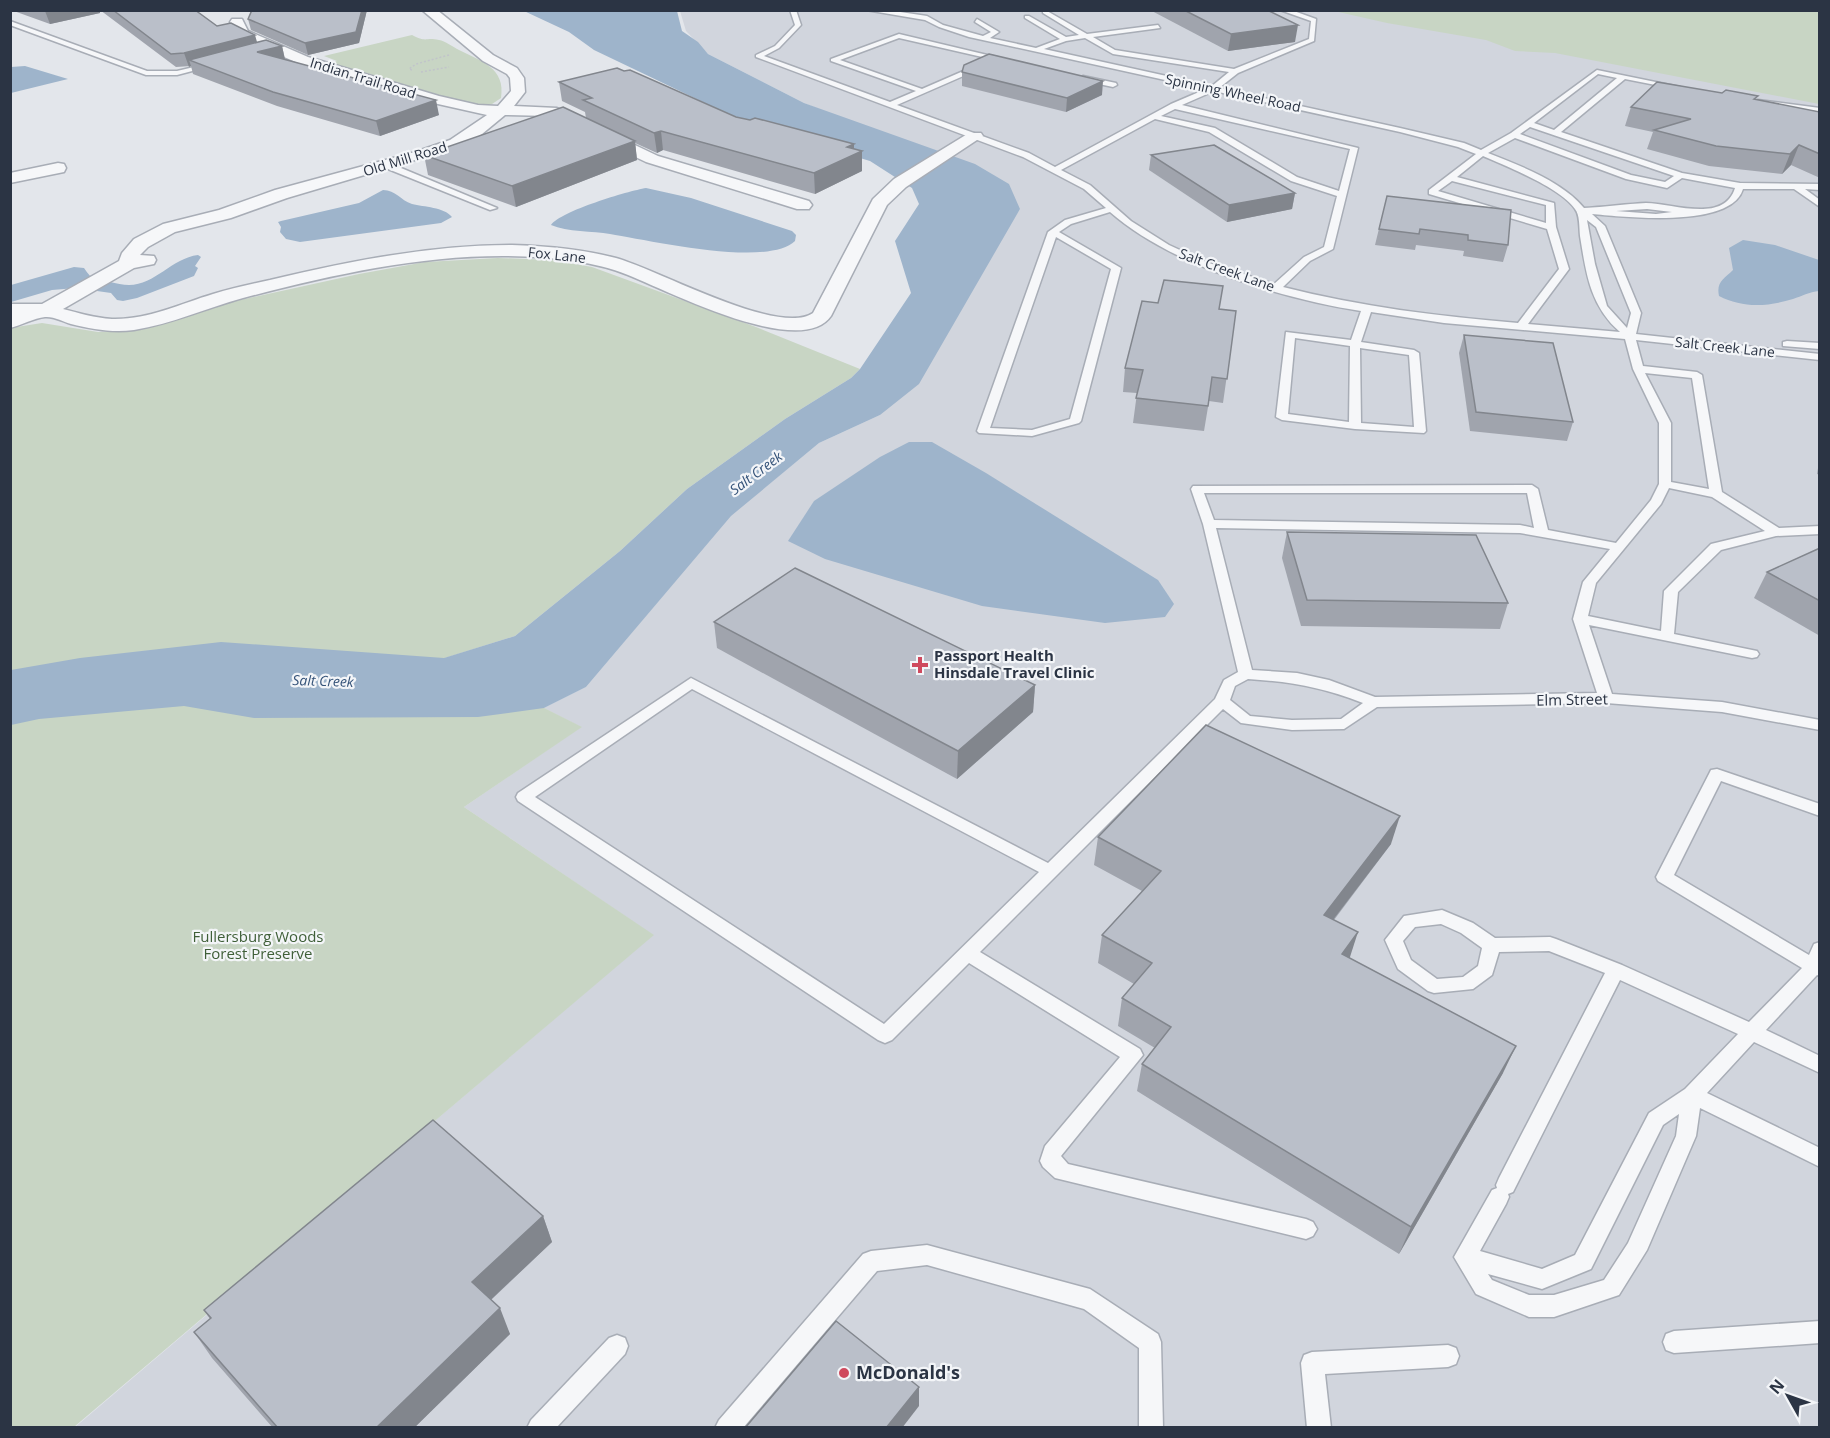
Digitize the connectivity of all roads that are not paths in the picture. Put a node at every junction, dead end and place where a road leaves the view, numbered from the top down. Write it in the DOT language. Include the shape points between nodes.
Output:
graph roads {
  1 [pos="428,10"];
  2 [pos="793,10"];
  3 [pos="869,10"];
  4 [pos="1283,10"];
  5 [pos="1047,11"];
  6 [pos="937,14"];
  7 [pos="927,18"];
  8 [pos="976,21"];
  9 [pos="237,22"];
  10 [pos="10,23"];
  11 [pos="1158,27"];
  12 [pos="1087,36"];
  13 [pos="984,38"];
  14 [pos="1065,39"];
  15 [pos="1036,50"];
  16 [pos="998,59"];
  17 [pos="223,62"];
  18 [pos="1009,62"];
  19 [pos="1235,71"];
  20 [pos="1079,77"];
  21 [pos="1623,77"];
  22 [pos="1113,85"];
  23 [pos="1213,89"];
  24 [pos="1689,90"];
  25 [pos="922,91"];
  26 [pos="1748,101"];
  27 [pos="890,105"];
  28 [pos="1174,106"];
  29 [pos="502,110"];
  30 [pos="1820,110"];
  31 [pos="1154,117"];
  32 [pos="1529,124"];
  33 [pos="1556,133"];
  34 [pos="1514,135"];
  35 [pos="975,136"];
  36 [pos="1482,153"];
  37 [pos="386,165"];
  38 [pos="58,168"];
  39 [pos="1057,169"];
  40 [pos="1680,175"];
  41 [pos="10,177"];
  42 [pos="1450,178"];
  43 [pos="1740,186"];
  44 [pos="1820,187"];
  45 [pos="1797,188"];
  46 [pos="1342,195"];
  47 [pos="1820,204"];
  48 [pos="803,205"];
  49 [pos="493,208"];
  50 [pos="1112,209"];
  51 [pos="1582,211"];
  52 [pos="225,214"];
  53 [pos="1551,227"];
  54 [pos="1053,232"];
  55 [pos="128,264"];
  56 [pos="1276,288"];
  57 [pos="1367,309"];
  58 [pos="10,310"];
  59 [pos="46,310"];
  60 [pos="10,322"];
  61 [pos="1521,326"];
  62 [pos="1630,336"];
  63 [pos="1355,344"];
  64 [pos="1820,346"];
  65 [pos="1820,357"];
  66 [pos="1638,369"];
  67 [pos="1355,426"];
  68 [pos="1665,484"];
  69 [pos="1716,494"];
  70 [pos="1209,524"];
  71 [pos="1820,530"];
  72 [pos="1776,532"];
  73 [pos="1542,533"];
  74 [pos="1619,547"];
  75 [pos="1580,619"];
  76 [pos="1667,637"];
  77 [pos="1752,654"];
  78 [pos="1246,674"];
  79 [pos="1606,698"];
  80 [pos="1222,701"];
  81 [pos="1374,702"];
  82 [pos="1820,725"];
  83 [pos="1820,810"];
  84 [pos="1050,871"];
  85 [pos="1492,945"];
  86 [pos="968,953"];
  87 [pos="1818,962"];
  88 [pos="1616,970"];
  89 [pos="1752,1032"];
  90 [pos="1820,1065"];
  91 [pos="1692,1095"];
  92 [pos="1820,1158"];
  93 [pos="1306,1229"];
  94 [pos="1465,1257"];
  95 [pos="1820,1332"];
  96 [pos="1674,1342"];
  97 [pos="617,1346"];
  98 [pos="1448,1356"];
  99 [pos="539,1428"];
  100 [pos="727,1428"];
  101 [pos="1151,1428"];
  102 [pos="1319,1428"];
  1 -- 29 [label="street, Old Mill Road" via="512,71 518,92"];
  2 -- 27 [label="lane, Salt Creek Lane" via="798,25 777,47 758,56"];
  3 -- 7 [label="lane, Spinning Wheel Road"];
  4 -- 19 [label="lane" via="1314,20 1312,40"];
  5 -- 12 [label="lane"];
  5 -- 14 [label="lane" via="1027,17"];
  6 -- 7 [label="lane"];
  7 -- 13 [label="lane, Spinning Wheel Road"];
  8 -- 13 [label="lane" via="996,32"];
  9 -- 29 [label="street, Indian Trail Road" via="243,34 270,50 478,110"];
  10 -- 17 [label="lane" via="146,73 177,73"];
  11 -- 12 [label="lane"];
  12 -- 14 [label="lane"];
  12 -- 19 [label="lane" via="1113,52"];
  13 -- 15 [label="lane, Spinning Wheel Road"];
  14 -- 15 [label="lane"];
  15 -- 23 [label="lane, Spinning Wheel Road"];
  16 -- 18 [label="lane"];
  16 -- 25 [label="lane"];
  16 -- 25 [label="lane" via="899,36 833,60"];
  19 -- 23 [label="lane"];
  20 -- 22 [label="lane"];
  21 -- 24 [label="lane"];
  21 -- 32 [label="lane" via="1597,72"];
  21 -- 33 [label="lane"];
  23 -- 28 [label="lane"];
  23 -- 36 [label="lane, Spinning Wheel Road" via="1400,130"];
  25 -- 27 [label="lane"];
  26 -- 30 [label="lane"];
  27 -- 35 [label="lane, Salt Creek Lane"];
  28 -- 31 [label="lane"];
  28 -- 46 [label="lane" via="1354,148"];
  29 -- 37 [label="street, Old Mill Road" via="456,143"];
  29 -- 48 [label="street, Indian Trail Road" via="552,111 652,159"];
  31 -- 39 [label="lane"];
  31 -- 46 [label="lane" via="1212,130 1294,179"];
  32 -- 33 [label="lane"];
  32 -- 34 [label="lane"];
  33 -- 40 [label="lane"];
  34 -- 36 [label="lane"];
  34 -- 40 [label="lane" via="1629,177 1667,185"];
  35 -- 39 [label="lane, Salt Creek Lane"];
  35 -- 59 [label="street, Fox Lane" via="900,183 879,203 821,316 810,323 763,321 612,263 570,255 467,251 392,261 236,294 120,325"];
  36 -- 42 [label="lane"];
  36 -- 51 [label="lane, Spinning Wheel Road" via="1517,167 1572,199"];
  37 -- 49 [label="lane"];
  37 -- 52 [label="street, Old Mill Road"];
  38 -- 41 [label="street"];
  39 -- 50 [label="lane, Salt Creek Lane" via="1087,187"];
  40 -- 43 [label="lane"];
  42 -- 53 [label="lane" via="1550,203"];
  42 -- 53 [label="lane" via="1432,192"];
  43 -- 45 [label="lane"];
  43 -- 51 [label="lane" via="1739,195 1730,204 1714,210 1656,217"];
  44 -- 45 [label="lane"];
  45 -- 47 [label="lane"];
  46 -- 56 [label="lane" via="1328,249 1307,259"];
  50 -- 54 [label="lane" via="1068,222"];
  50 -- 56 [label="lane, Salt Creek Lane" via="1142,233 1176,251"];
  51 -- 62 [label="lane" via="1589,261 1604,312"];
  51 -- 62 [label="lane, Spinning Wheel Road" via="1600,226 1636,313"];
  52 -- 55 [label="street, Old Mill Road" via="154,258"];
  52 -- 55 [label="street, Old Mill Road" via="160,233 136,248"];
  53 -- 61 [label="lane" via="1564,269"];
  54 -- 54 [label="lane" via="1049,243 983,430 1032,433 1075,422 1116,268"];
  55 -- 59 [label="street, Old Mill Road"];
  56 -- 57 [label="lane, Salt Creek Lane"];
  57 -- 61 [label="lane, Salt Creek Lane"];
  57 -- 63 [label="lane"];
  58 -- 59 [label="street, Old Mill Road"];
  59 -- 60 [label="street, Old Mill Road"];
  61 -- 62 [label="lane, Salt Creek Lane"];
  62 -- 64 [label="lane, Salt Creek Lane"];
  62 -- 65 [label="lane, Salt Creek Lane"];
  62 -- 66 [label="lane, Spinning Wheel Road"];
  63 -- 67 [label="lane"];
  63 -- 67 [label="lane" via="1414,353 1420,430"];
  63 -- 67 [label="lane" via="1290,334 1282,417"];
  66 -- 68 [label="lane, Spinning Wheel Road" via="1665,423"];
  66 -- 69 [label="lane" via="1696,375"];
  68 -- 69 [label="lane"];
  68 -- 74 [label="lane" via="1657,501"];
  69 -- 72 [label="lane"];
  70 -- 73 [label="lane" via="1520,529"];
  70 -- 73 [label="lane" via="1197,489 1532,489"];
  70 -- 78 [label="lane"];
  71 -- 72 [label="lane"];
  72 -- 76 [label="lane" via="1716,547 1671,591"];
  73 -- 74 [label="lane"];
  74 -- 75 [label="lane" via="1590,582"];
  75 -- 76 [label="lane"];
  75 -- 79 [label="lane"];
  76 -- 77 [label="lane"];
  78 -- 80 [label="lane" via="1229,683"];
  78 -- 81 [label="lane, Elm Street" via="1297,678"];
  79 -- 81 [label="lane, Elm Street"];
  79 -- 82 [label="lane, Elm Street" via="1722,707"];
  80 -- 81 [label="lane" via="1246,720 1292,725 1344,724"];
  80 -- 84 [label="lane"];
  83 -- 87 [label="lane" via="1717,774 1664,877"];
  84 -- 86 [label="lane"];
  84 -- 86 [label="lane" via="691,683 524,797 885,1035"];
  85 -- 85 [label="lane" via="1486,970 1467,984 1434,986 1404,964 1394,940 1410,921 1442,917"];
  85 -- 88 [label="lane" via="1550,944"];
  86 -- 93 [label="lane" via="1133,1054 1052,1152 1050,1161 1055,1168"];
  87 -- 89 [label="lane"];
  88 -- 89 [label="lane"];
  88 -- 94 [label="lane"];
  89 -- 90 [label="lane"];
  89 -- 91 [label="lane"];
  91 -- 92 [label="lane"];
  91 -- 94 [label="lane" via="1656,1119 1583,1262 1542,1279"];
  91 -- 94 [label="lane" via="1686,1136 1636,1250 1611,1288 1554,1306 1529,1306 1484,1287"];
  95 -- 96 [label="lane"];
  97 -- 99 [label="lane"];
  98 -- 102 [label="lane" via="1312,1363"];
  100 -- 101 [label="lane" via="871,1261 927,1255 1090,1300 1150,1342"];
}
